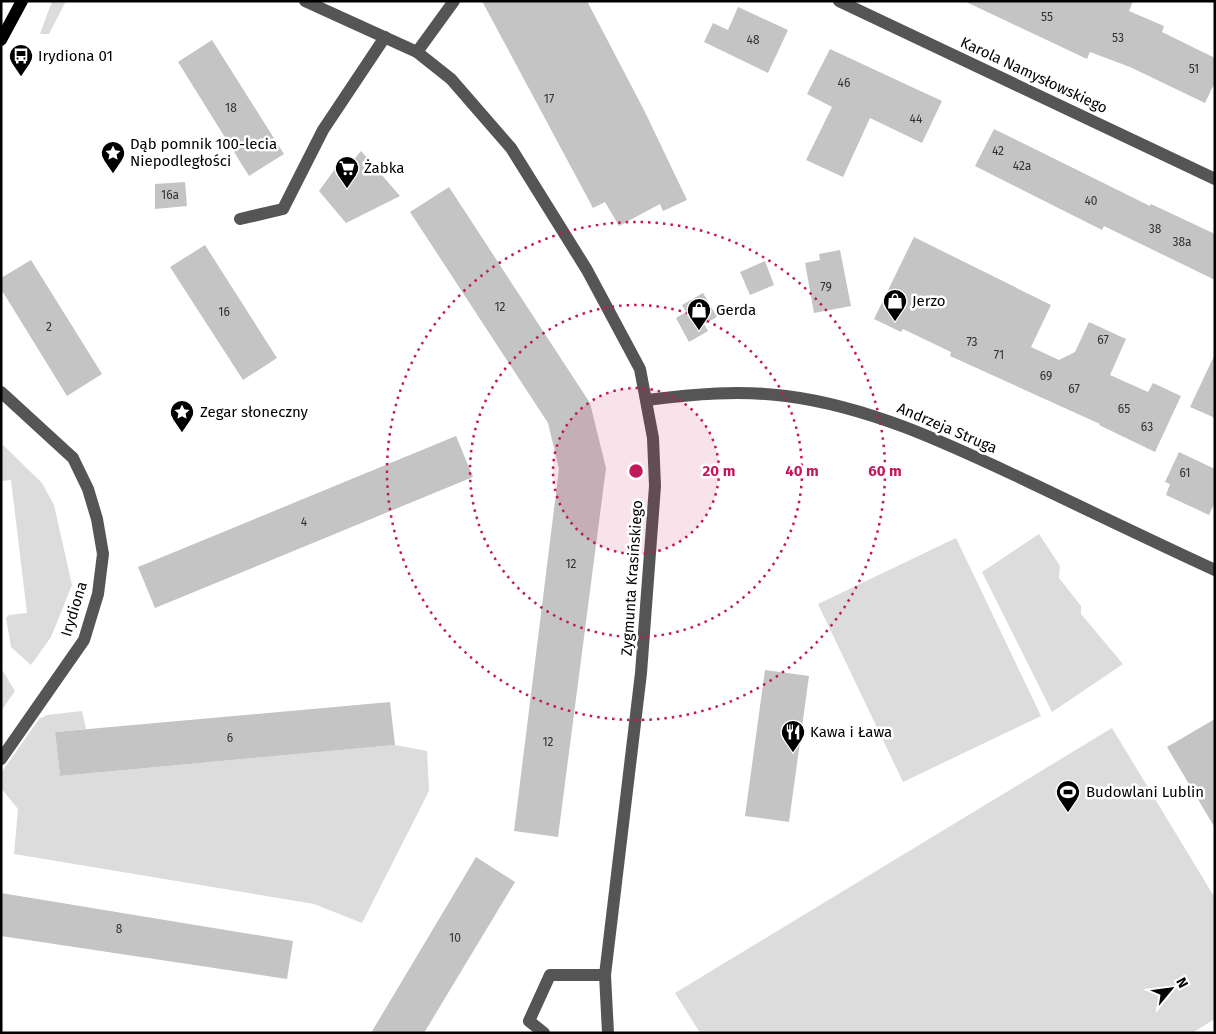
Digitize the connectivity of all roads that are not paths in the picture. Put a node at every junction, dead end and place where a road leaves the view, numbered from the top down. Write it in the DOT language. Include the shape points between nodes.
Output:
graph roads {
  1 [pos="22,1"];
  2 [pos="306,1"];
  3 [pos="454,1"];
  4 [pos="839,1"];
  5 [pos="385,37"];
  6 [pos="1,40"];
  7 [pos="417,52"];
  8 [pos="1215,179"];
  9 [pos="240,219"];
  10 [pos="1,392"];
  11 [pos="647,400"];
  12 [pos="1215,570"];
  13 [pos="1,759"];
  14 [pos="605,975"];
  15 [pos="544,1033"];
  16 [pos="608,1033"];
  1 -- 6 [label="main road"];
  2 -- 5 [label="street, Zygmunta Krasińskiego"];
  3 -- 7 [label="street"];
  4 -- 8 [label="street, Karola Namysłowskiego"];
  5 -- 7 [label="street, Zygmunta Krasińskiego"];
  5 -- 9 [label="street" via="323,130 283,208"];
  7 -- 11 [label="street, Zygmunta Krasińskiego" via="451,79 511,148 624,336 640,369"];
  10 -- 13 [label="street, Irydiona" via="73,458 92,504 103,554 98,594 84,640"];
  11 -- 12 [label="street, Andrzeja Struga" via="735,392 786,396 883,418 951,446"];
  11 -- 14 [label="street, Zygmunta Krasińskiego" via="655,486 641,672"];
  14 -- 15 [label="street" via="550,975 530,1021"];
  14 -- 16 [label="street, Zygmunta Krasińskiego"];
}
